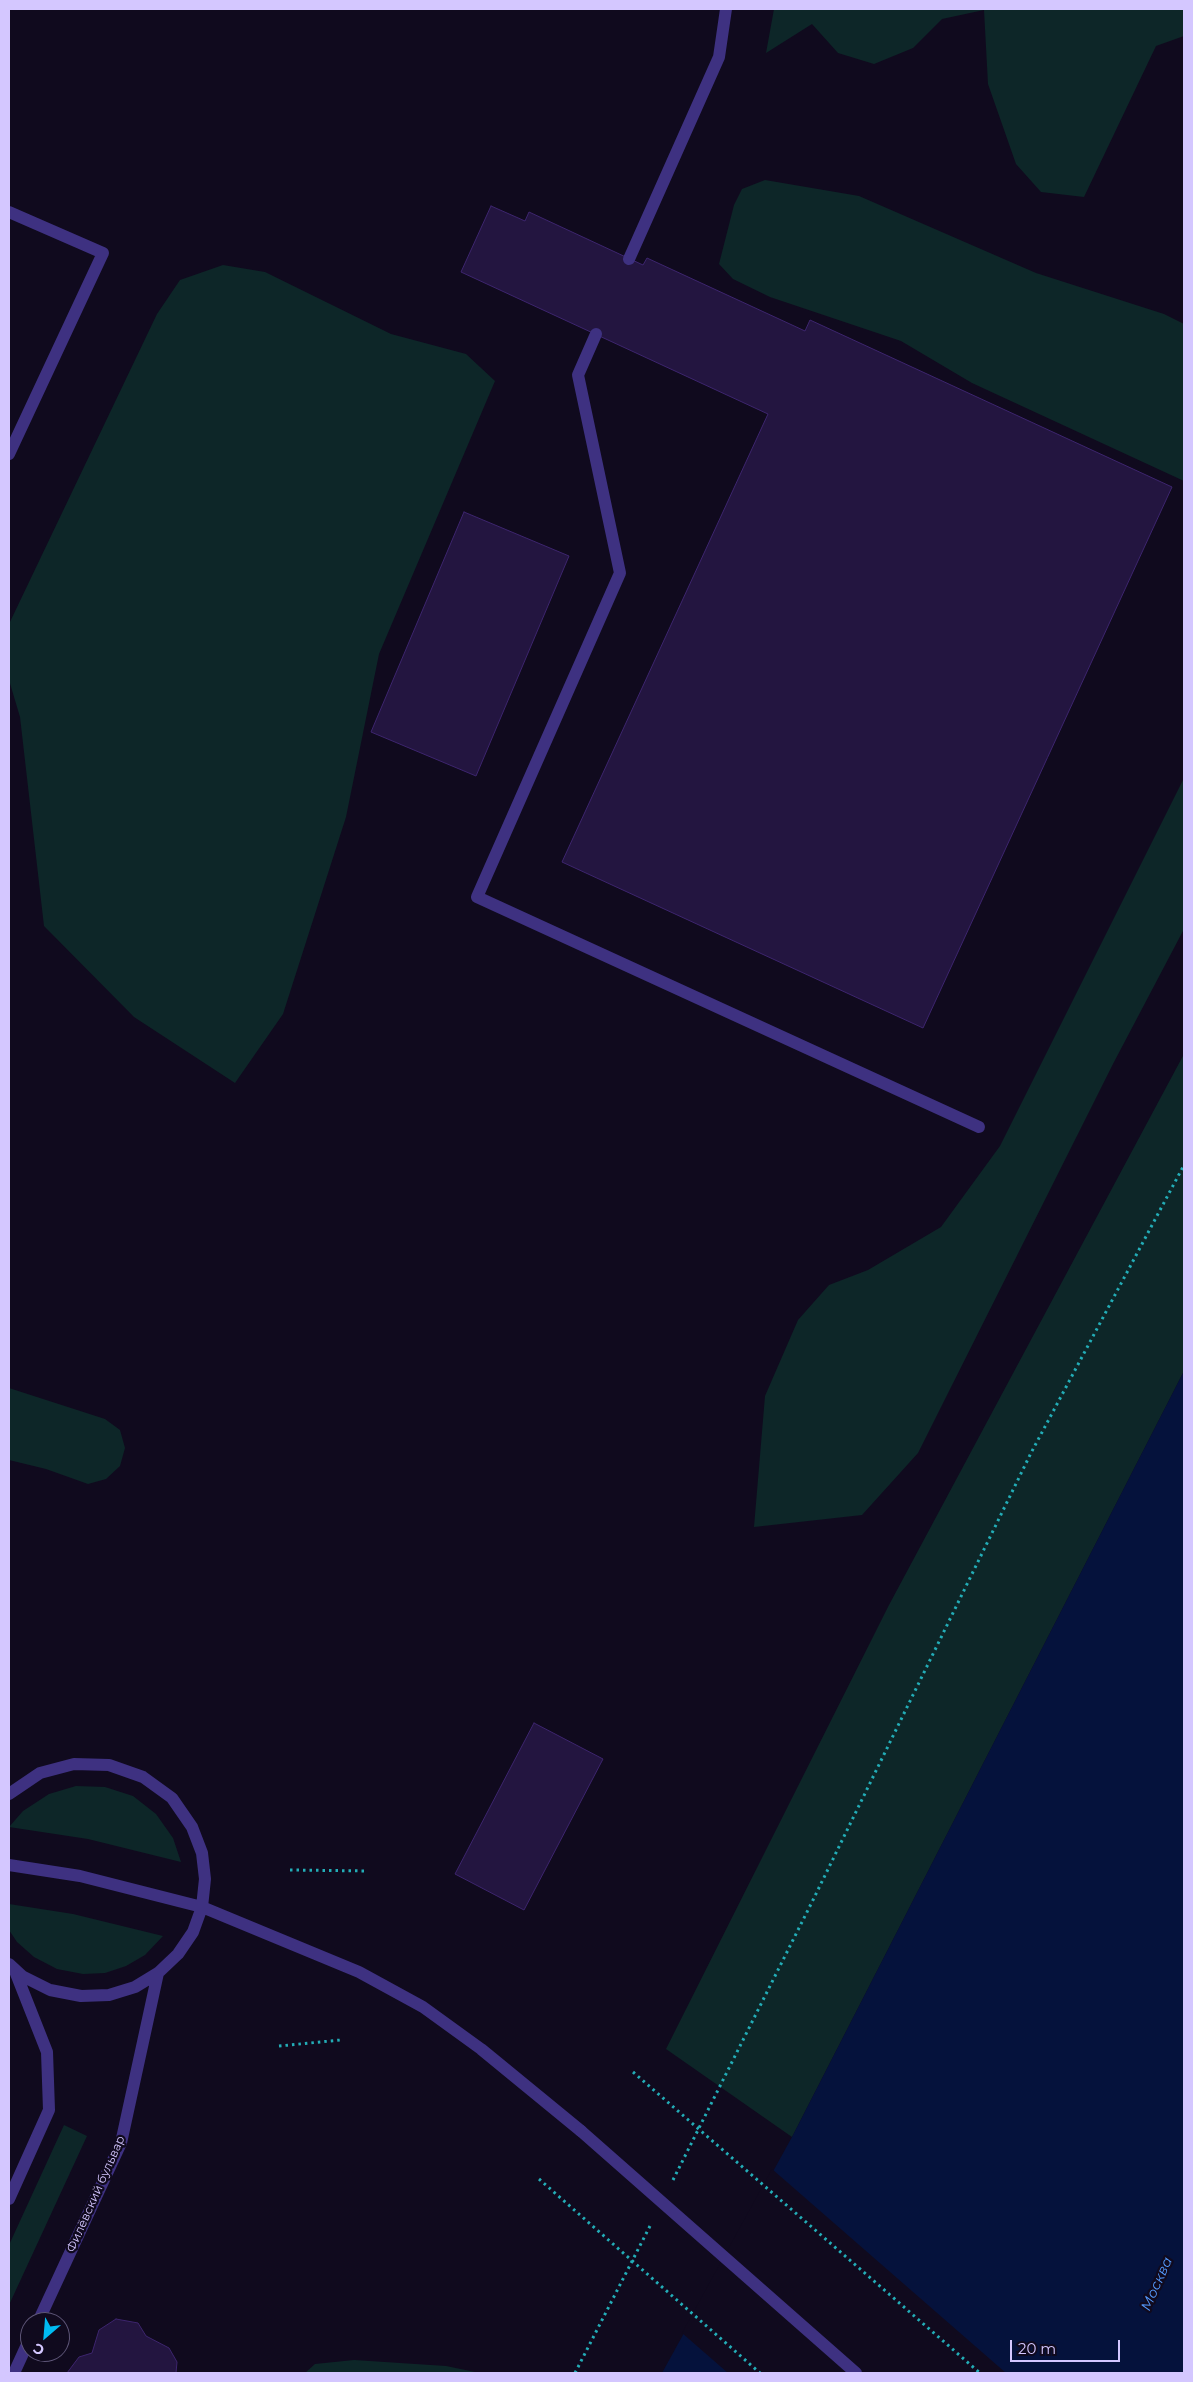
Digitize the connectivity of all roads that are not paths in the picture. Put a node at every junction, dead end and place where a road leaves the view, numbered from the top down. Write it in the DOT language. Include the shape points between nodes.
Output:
graph roads {
  1 [pos="726,9"];
  2 [pos="9,212"];
  3 [pos="629,259"];
  4 [pos="596,334"];
  5 [pos="9,454"];
  6 [pos="979,1127"];
  7 [pos="9,1794"];
  8 [pos="9,1865"];
  9 [pos="202,1907"];
  10 [pos="12,1966"];
  11 [pos="158,1973"];
  12 [pos="9,2198"];
  13 [pos="43,2312"];
  14 [pos="20,2360"];
  15 [pos="14,2373"];
  16 [pos="856,2373"];
  1 -- 3 [label="street" via="719,57"];
  2 -- 5 [label="street" via="103,253"];
  4 -- 6 [label="street" via="578,375 620,573 477,897"];
  7 -- 9 [label="street" via="40,1773 74,1764 109,1765 143,1777 172,1798 192,1827 202,1853 205,1879"];
  8 -- 9 [label="street" via="80,1876"];
  9 -- 11 [label="street" via="178,1954"];
  9 -- 16 [label="street, bridge" via="359,1972 423,2007 481,2049 581,2131"];
  10 -- 11 [label="street" via="22,1976 50,1990 81,1996 135,1987"];
  10 -- 12 [label="street" via="46,2052 49,2110"];
  11 -- 13 [label="street, Филёвский бульвар" via="121,2143"];
  14 -- 15 [label="street"];
}
